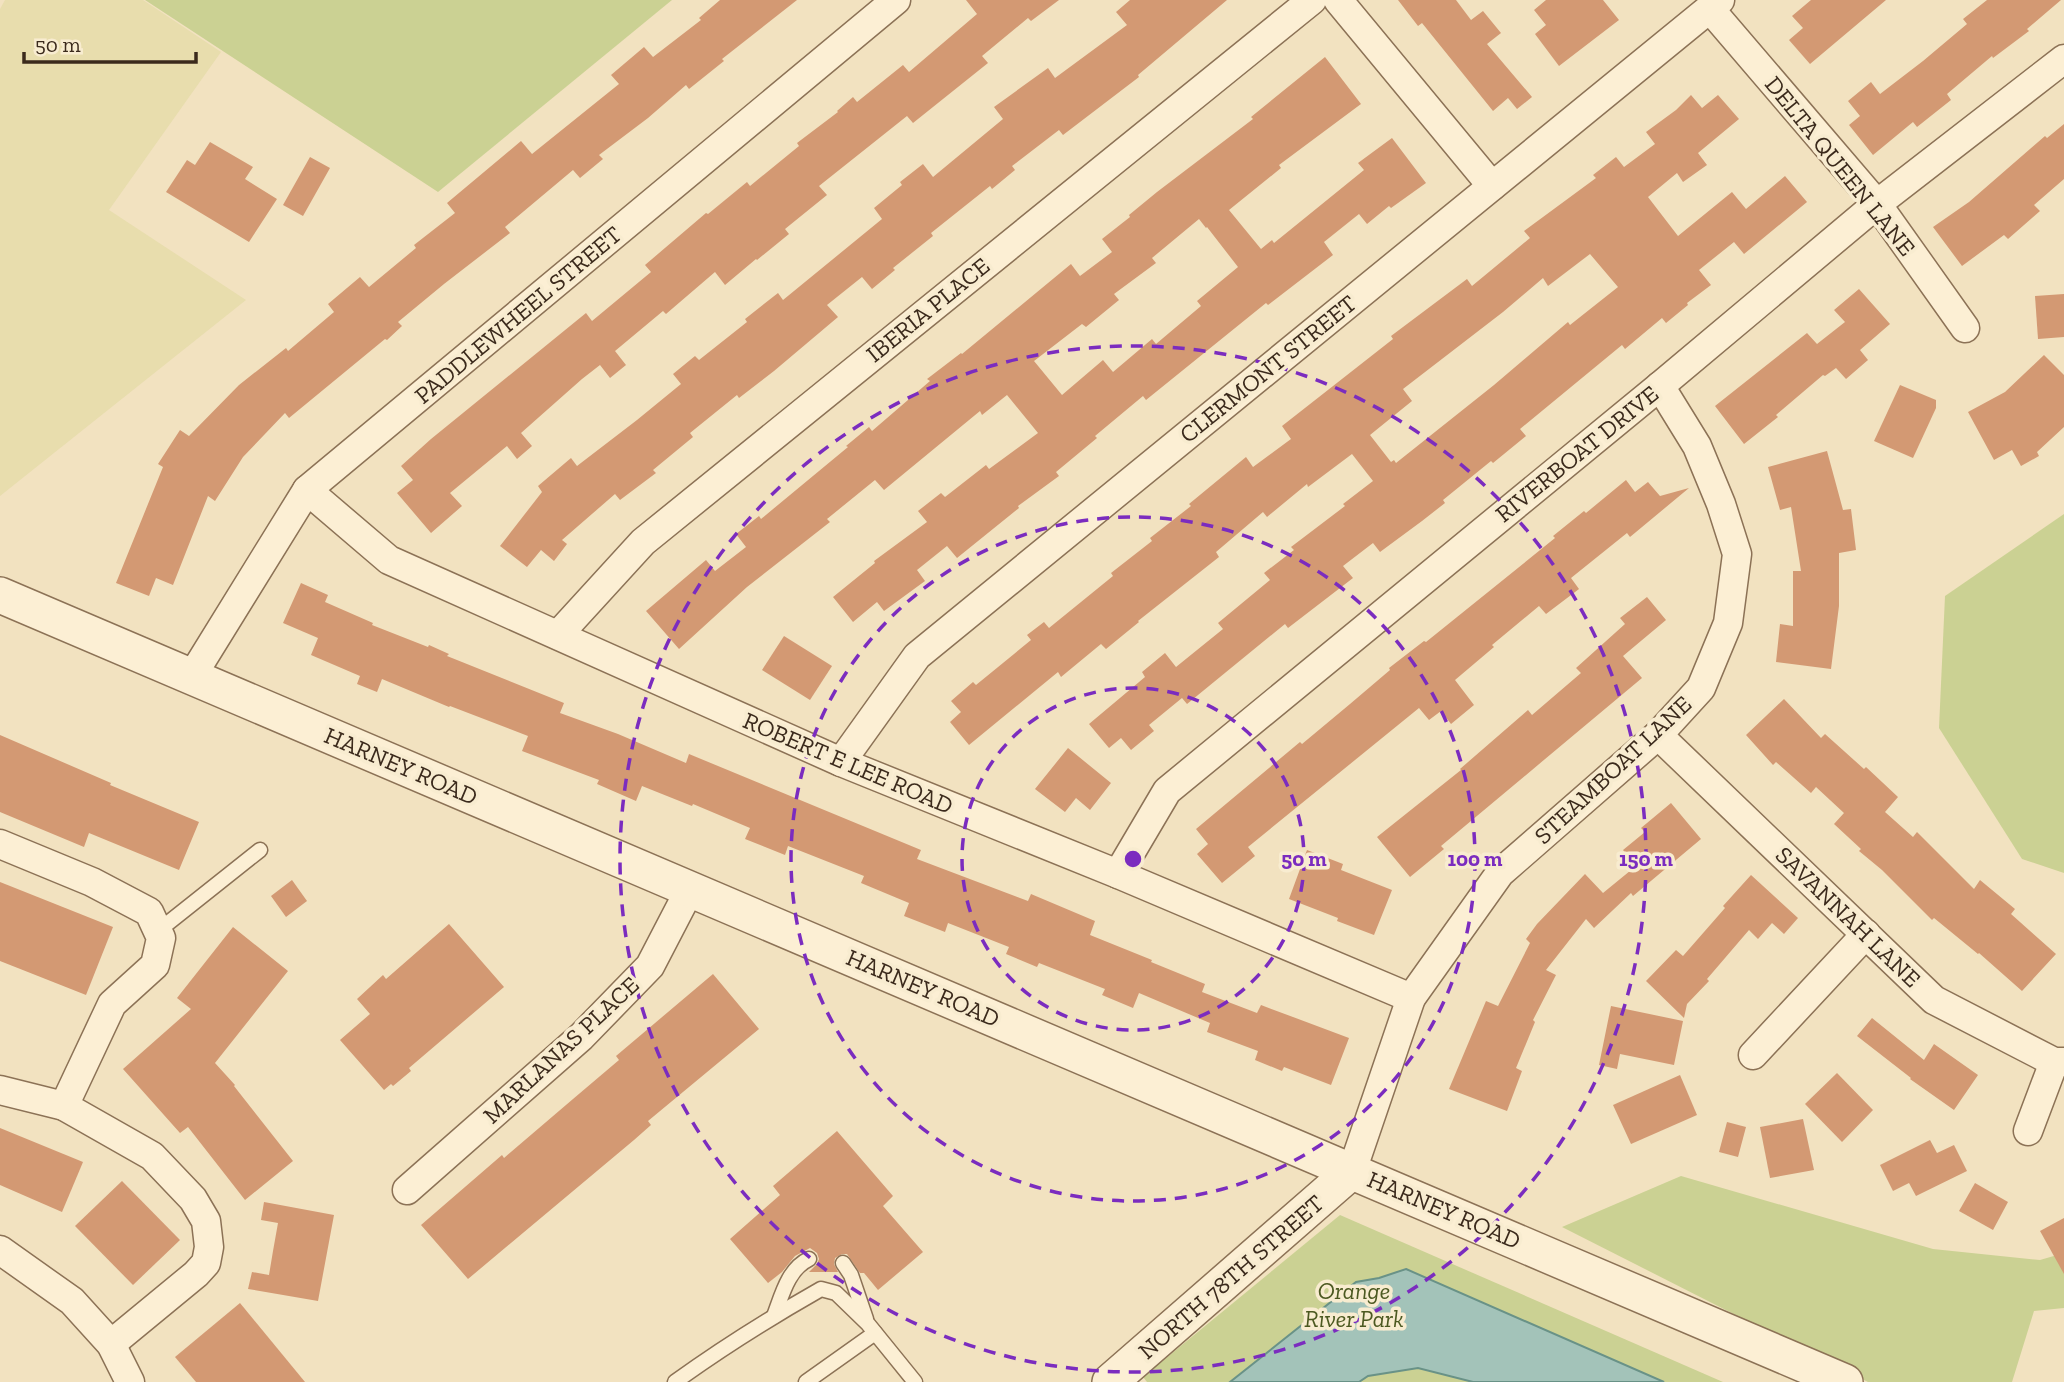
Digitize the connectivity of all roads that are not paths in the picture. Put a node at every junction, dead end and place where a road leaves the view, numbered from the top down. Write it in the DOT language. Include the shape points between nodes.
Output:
graph roads {
  1 [pos="896,0"];
  2 [pos="1312,0"];
  3 [pos="1338,0"];
  4 [pos="1715,4"];
  5 [pos="2064,59"];
  6 [pos="1492,186"];
  7 [pos="1877,204"];
  8 [pos="1965,328"];
  9 [pos="1660,386"];
  10 [pos="307,490"];
  11 [pos="0,595"];
  12 [pos="558,635"];
  13 [pos="192,676"];
  14 [pos="1658,735"];
  15 [pos="841,762"];
  16 [pos="0,844"];
  17 [pos="260,850"];
  18 [pos="1118,874"];
  19 [pos="690,889"];
  20 [pos="158,931"];
  21 [pos="1866,934"];
  22 [pos="1411,998"];
  23 [pos="1753,1055"];
  24 [pos="2059,1062"];
  25 [pos="0,1090"];
  26 [pos="64,1106"];
  27 [pos="2028,1131"];
  28 [pos="1352,1171"];
  29 [pos="407,1190"];
  30 [pos="0,1250"];
  31 [pos="809,1259"];
  32 [pos="843,1263"];
  33 [pos="774,1316"];
  34 [pos="872,1328"];
  35 [pos="111,1344"];
  36 [pos="908,1380"];
  37 [pos="130,1382"];
  38 [pos="675,1382"];
  39 [pos="806,1382"];
  40 [pos="1110,1382"];
  41 [pos="1845,1382"];
  1 -- 10 [label="street, PADDLEWHEEL STREET"];
  2 -- 12 [label="street, IBERIA PLACE" via="643,542"];
  3 -- 6 [label="street"];
  4 -- 6 [label="street, CLERMONT STREET"];
  4 -- 7 [label="street, DELTA QUEEN LANE"];
  5 -- 7 [label="street, RIVERBOAT DRIVE"];
  6 -- 15 [label="street, CLERMONT STREET" via="917,656"];
  7 -- 8 [label="street, DELTA QUEEN LANE"];
  7 -- 9 [label="street, RIVERBOAT DRIVE"];
  9 -- 14 [label="street, STEAMBOAT LANE" via="1697,446 1737,554 1728,623 1702,688"];
  9 -- 18 [label="street, RIVERBOAT DRIVE" via="1167,792"];
  10 -- 12 [label="street, ROBERT E LEE ROAD" via="389,560"];
  10 -- 13 [label="street, PADDLEWHEEL STREET"];
  11 -- 13 [label="street, HARNEY ROAD"];
  12 -- 15 [label="street, ROBERT E LEE ROAD"];
  13 -- 19 [label="street, HARNEY ROAD"];
  14 -- 21 [label="street, SAVANNAH LANE"];
  14 -- 22 [label="street, STEAMBOAT LANE" via="1500,873"];
  15 -- 18 [label="street, ROBERT E LEE ROAD"];
  16 -- 20 [label="street" via="92,882 149,912"];
  17 -- 20 [label="lane"];
  18 -- 22 [label="street, ROBERT E LEE ROAD"];
  19 -- 28 [label="street, HARNEY ROAD"];
  19 -- 29 [label="street, MARLANAS PLACE" via="650,965 581,1037"];
  20 -- 26 [label="street" via="161,938 155,965 112,1004"];
  21 -- 23 [label="street"];
  21 -- 24 [label="street, SAVANNAH LANE" via="1934,1000"];
  22 -- 28 [label="street, STEAMBOAT LANE"];
  24 -- 27 [label="street"];
  25 -- 26 [label="street"];
  26 -- 35 [label="street" via="152,1156 193,1199 206,1221 206,1263"];
  28 -- 40 [label="street, NORTH 78TH STREET"];
  28 -- 41 [label="street, HARNEY ROAD"];
  30 -- 35 [label="street" via="72,1301"];
  31 -- 33 [label="lane" via="792,1274"];
  32 -- 34 [label="lane"];
  33 -- 34 [label="lane" via="821,1289 836,1293"];
  33 -- 38 [label="lane"];
  34 -- 36 [label="lane"];
  34 -- 39 [label="lane"];
  35 -- 37 [label="street"];
}
